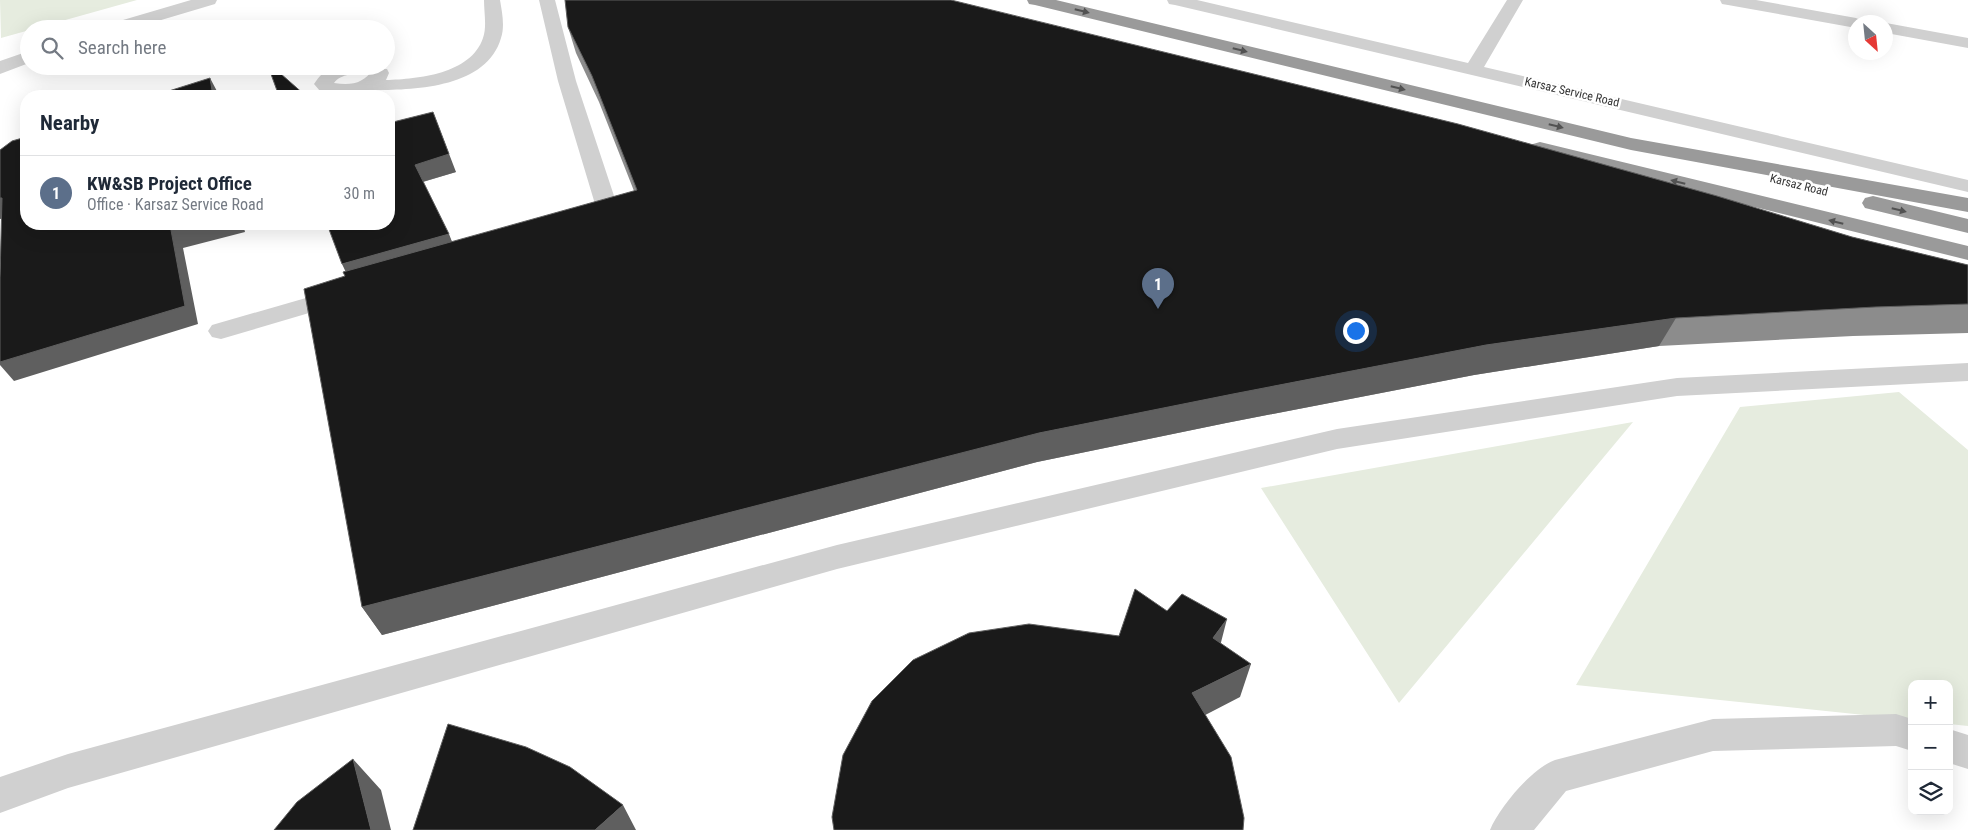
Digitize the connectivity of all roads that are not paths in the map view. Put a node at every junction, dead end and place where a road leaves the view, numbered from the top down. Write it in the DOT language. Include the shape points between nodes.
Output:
graph roads {
  1 [pos="209,0"];
  2 [pos="492,0"];
  3 [pos="547,0"];
  4 [pos="1035,0"];
  5 [pos="1175,0"];
  6 [pos="1515,0"];
  7 [pos="1728,0"];
  8 [pos="142,20"];
  9 [pos="1848,22"];
  10 [pos="1893,29"];
  11 [pos="1968,43"];
  12 [pos="20,60"];
  13 [pos="0,68"];
  14 [pos="1474,68"];
  15 [pos="330,75"];
  16 [pos="370,75"];
  17 [pos="350,90"];
  18 [pos="350,90"];
  19 [pos="1526,144"];
  20 [pos="1631,144"];
  21 [pos="1968,186"];
  22 [pos="1968,205"];
  23 [pos="1968,226"];
  24 [pos="572,228"];
  25 [pos="1873,231"];
  26 [pos="1968,253"];
  27 [pos="1968,260"];
  28 [pos="363,289"];
  29 [pos="221,331"];
  30 [pos="1968,372"];
  31 [pos="1908,734"];
  32 [pos="1953,747"];
  33 [pos="1968,752"];
  34 [pos="0,795"];
  35 [pos="1509,830"];
  1 -- 8 [label="street"];
  2 -- 16 [label="street" via="492,40 469,66 438,80 389,88"];
  3 -- 24 [label="street" via="567,81 610,217"];
  4 -- 20 [label="highway, one-way"];
  5 -- 14 [label="street, Karsaz Service Road"];
  6 -- 14 [label="street"];
  7 -- 9 [label="street"];
  10 -- 11 [label="street"];
  12 -- 13 [label="street"];
  14 -- 21 [label="street, Karsaz Service Road"];
  15 -- 18 [label="street" via="324,84 327,87"];
  16 -- 17 [label="street"];
  25 -- 19 [label="highway, one-way"];
  20 -- 22 [label="highway"];
  20 -- 23 [label="highway, Karsaz Road, one-way"];
  25 -- 26 [label="highway"];
  25 -- 27 [label="highway"];
  28 -- 29 [label="street"];
  30 -- 34 [label="street" via="1677,387 1336,439 837,557 77,769"];
  31 -- 35 [label="street" via="1896,730 1713,735 1555,777"];
  32 -- 33 [label="street"];
}
